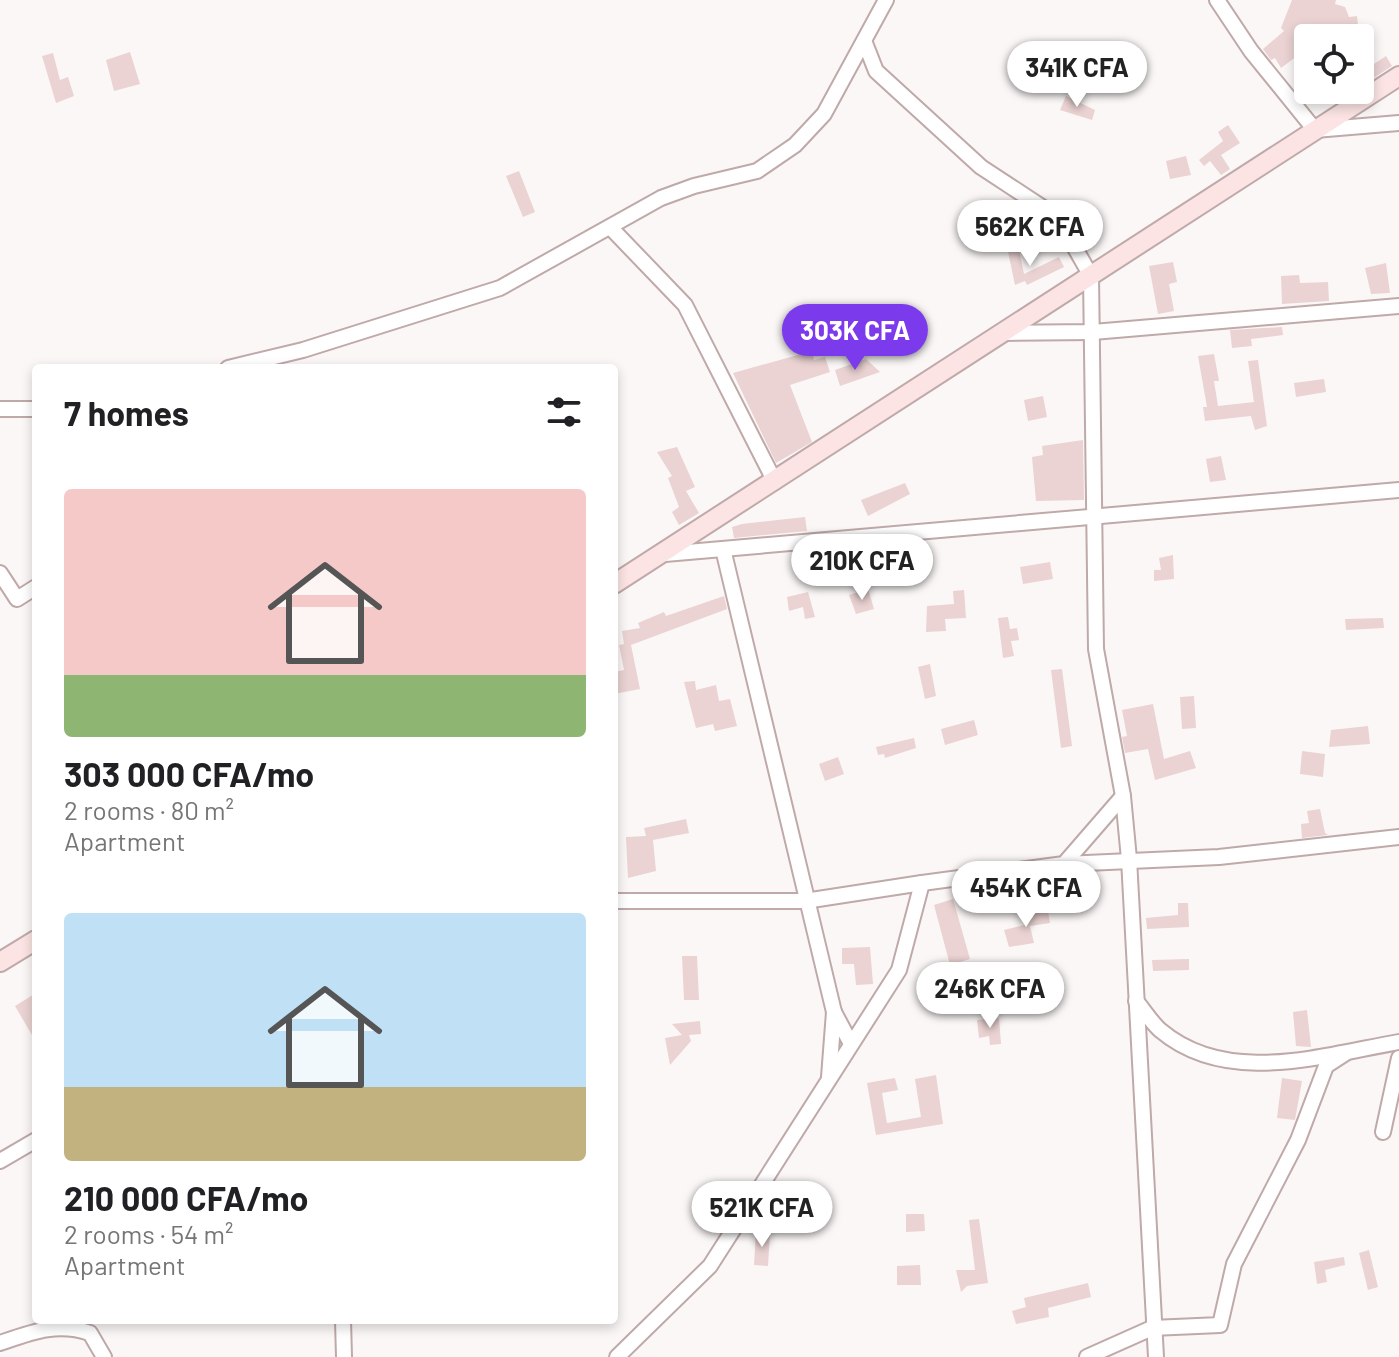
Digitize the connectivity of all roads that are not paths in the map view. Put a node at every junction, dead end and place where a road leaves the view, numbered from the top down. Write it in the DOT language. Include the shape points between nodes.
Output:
graph roads {
  1 [pos="886,0"];
  2 [pos="1217,0"];
  3 [pos="865,43"];
  4 [pos="1399,76"];
  5 [pos="1399,123"];
  6 [pos="1315,130"];
  7 [pos="610,227"];
  8 [pos="1091,276"];
  9 [pos="1399,306"];
  10 [pos="1093,332"];
  11 [pos="1004,333"];
  12 [pos="245,364"];
  13 [pos="0,409"];
  14 [pos="32,409"];
  15 [pos="775,482"];
  16 [pos="1399,490"];
  17 [pos="1095,514"];
  18 [pos="723,549"];
  19 [pos="665,554"];
  20 [pos="0,573"];
  21 [pos="618,582"];
  22 [pos="32,590"];
  23 [pos="1123,796"];
  24 [pos="1399,837"];
  25 [pos="1129,859"];
  26 [pos="1064,864"];
  27 [pos="922,883"];
  28 [pos="618,901"];
  29 [pos="805,901"];
  30 [pos="32,942"];
  31 [pos="0,962"];
  32 [pos="1136,1001"];
  33 [pos="834,1012"];
  34 [pos="850,1042"];
  35 [pos="1399,1042"];
  36 [pos="1346,1053"];
  37 [pos="1399,1058"];
  38 [pos="828,1082"];
  39 [pos="1383,1132"];
  40 [pos="32,1142"];
  41 [pos="0,1161"];
  42 [pos="343,1324"];
  43 [pos="1152,1328"];
  44 [pos="0,1343"];
  45 [pos="104,1357"];
  46 [pos="344,1357"];
  47 [pos="617,1357"];
  48 [pos="1087,1357"];
  49 [pos="1156,1357"];
  1 -- 3 [label="street"];
  2 -- 6 [label="street"];
  3 -- 7 [label="street" via="824,114 795,145 757,171 683,190"];
  3 -- 8 [label="street" via="876,71 981,167 1042,207"];
  4 -- 6 [label="main road"];
  5 -- 6 [label="street"];
  6 -- 8 [label="main road"];
  7 -- 12 [label="street" via="500,288"];
  7 -- 15 [label="street" via="685,305"];
  8 -- 10 [label="street"];
  8 -- 11 [label="main road"];
  9 -- 10 [label="street"];
  10 -- 11 [label="street"];
  10 -- 17 [label="street"];
  11 -- 15 [label="main road"];
  13 -- 14 [label="street"];
  15 -- 19 [label="main road"];
  16 -- 17 [label="street"];
  17 -- 18 [label="street"];
  17 -- 23 [label="street" via="1096,649"];
  18 -- 19 [label="street"];
  18 -- 29 [label="street"];
  19 -- 21 [label="main road"];
  20 -- 22 [label="street" via="17,599"];
  23 -- 25 [label="street"];
  23 -- 26 [label="street"];
  24 -- 25 [label="street" via="1219,857"];
  25 -- 26 [label="street"];
  25 -- 32 [label="street"];
  26 -- 27 [label="street"];
  27 -- 29 [label="street"];
  27 -- 34 [label="street" via="899,970"];
  28 -- 29 [label="street"];
  29 -- 33 [label="street"];
  30 -- 31 [label="main road"];
  32 -- 36 [label="street" via="1160,1030 1230,1062 1296,1062"];
  32 -- 43 [label="street"];
  33 -- 34 [label="street"];
  33 -- 38 [label="street"];
  34 -- 38 [label="street"];
  35 -- 36 [label="street"];
  36 -- 43 [label="street" via="1326,1066 1298,1140 1234,1264 1220,1325"];
  37 -- 39 [label="street"];
  38 -- 47 [label="street" via="710,1266"];
  40 -- 41 [label="street"];
  42 -- 46 [label="street"];
  43 -- 48 [label="street"];
  43 -- 49 [label="street"];
  44 -- 45 [label="street" via="53,1326 73,1328 90,1333"];
}
